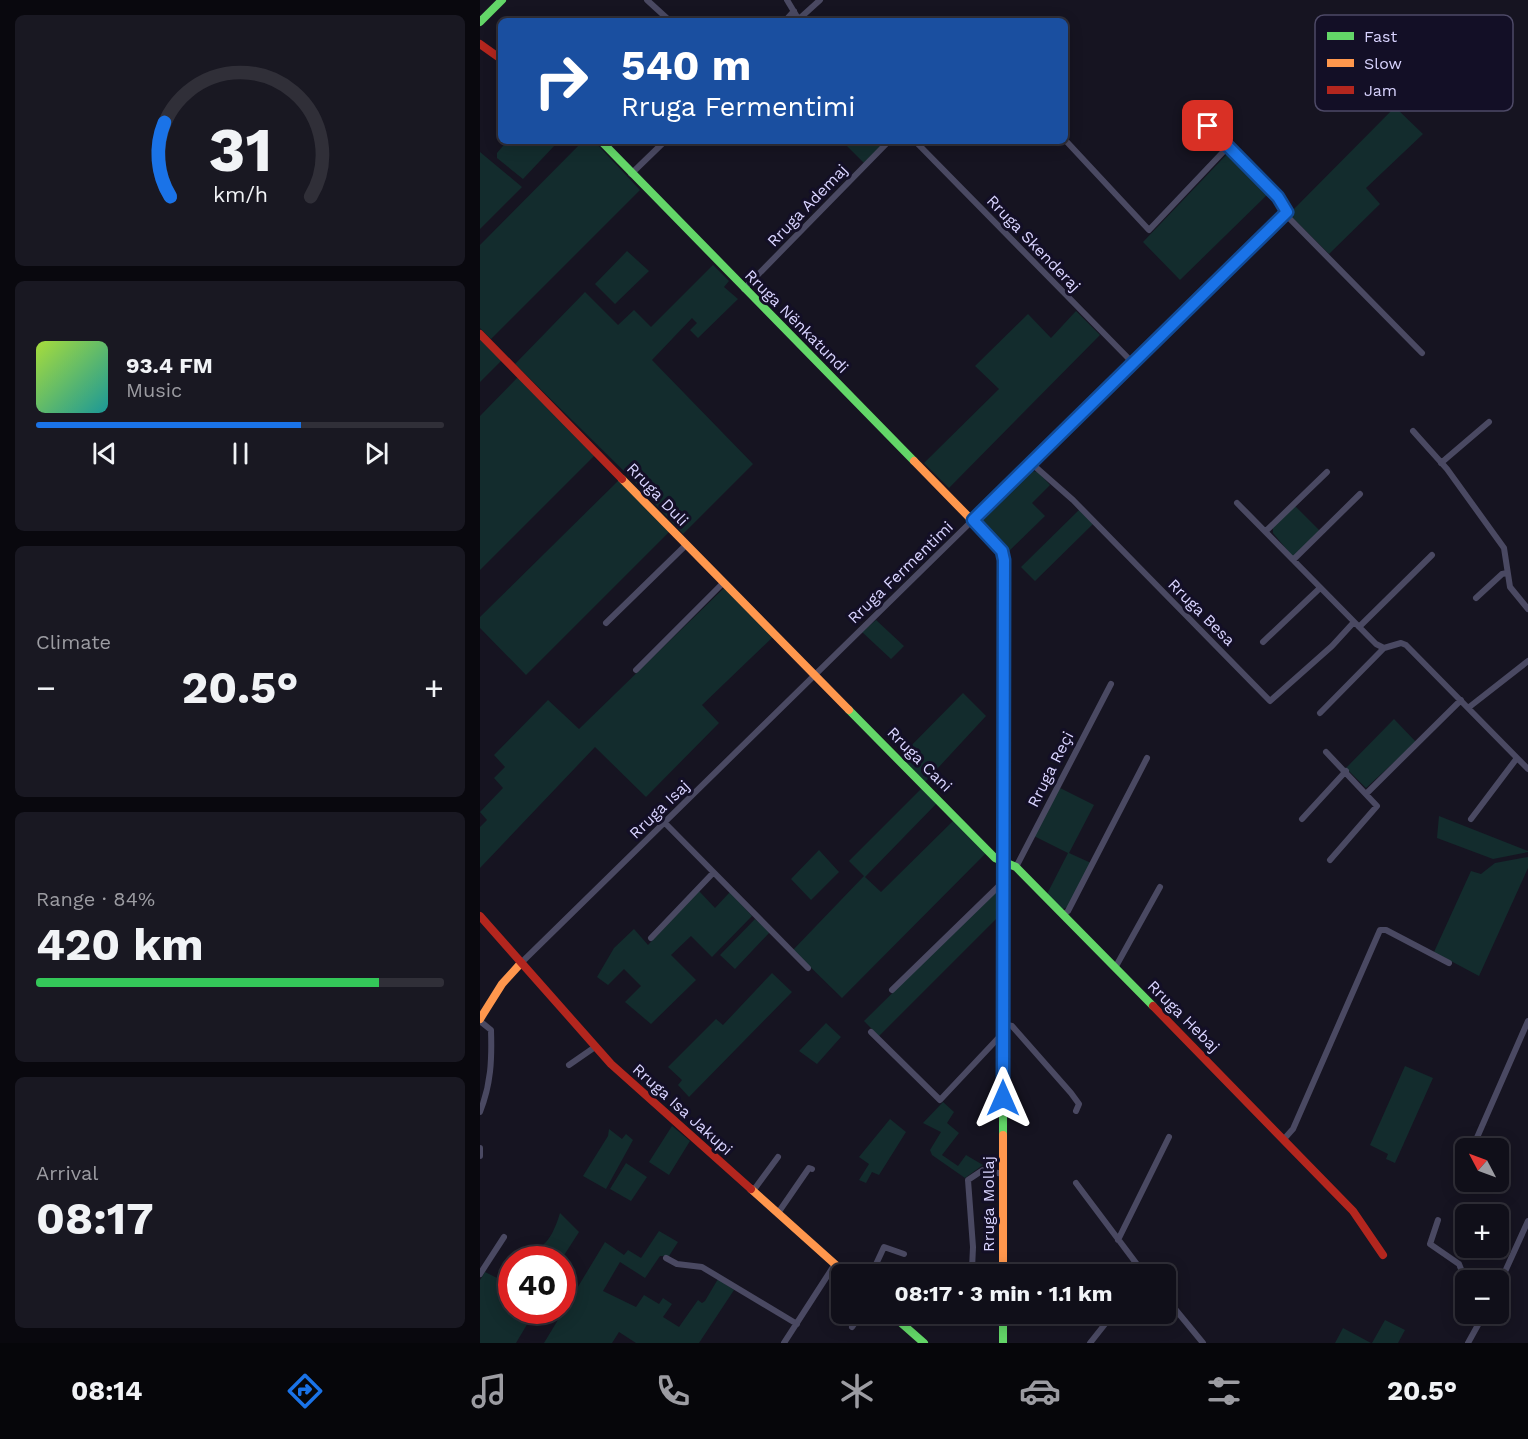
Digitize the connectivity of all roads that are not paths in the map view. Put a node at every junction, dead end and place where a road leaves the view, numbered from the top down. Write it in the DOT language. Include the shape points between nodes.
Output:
graph roads {
  1 [pos="502,0"];
  2 [pos="647,0"];
  3 [pos="787,0"];
  4 [pos="820,0"];
  5 [pos="794,12"];
  6 [pos="667,18"];
  7 [pos="788,18"];
  8 [pos="798,18"];
  9 [pos="801,18"];
  10 [pos="480,22"];
  11 [pos="480,44"];
  12 [pos="498,57"];
  13 [pos="1191,108"];
  14 [pos="1068,143"];
  15 [pos="604,144"];
  16 [pos="662,144"];
  17 [pos="886,144"];
  18 [pos="918,144"];
  19 [pos="1232,150"];
  20 [pos="632,174"];
  21 [pos="1286,213"];
  22 [pos="744,289"];
  23 [pos="480,333"];
  24 [pos="1422,353"];
  25 [pos="1133,363"];
  26 [pos="1489,422"];
  27 [pos="1413,431"];
  28 [pos="1031,463"];
  29 [pos="1441,463"];
  30 [pos="1327,472"];
  31 [pos="1360,494"];
  32 [pos="1236,503"];
  33 [pos="973,520"];
  34 [pos="1266,531"];
  35 [pos="687,544"];
  36 [pos="1432,555"];
  37 [pos="1293,560"];
  38 [pos="1507,573"];
  39 [pos="724,582"];
  40 [pos="1320,588"];
  41 [pos="1476,598"];
  42 [pos="1528,609"];
  43 [pos="1354,622"];
  44 [pos="606,623"];
  45 [pos="1359,627"];
  46 [pos="1263,642"];
  47 [pos="1384,648"];
  48 [pos="1528,661"];
  49 [pos="636,670"];
  50 [pos="815,675"];
  51 [pos="1111,684"];
  52 [pos="1461,700"];
  53 [pos="1468,708"];
  54 [pos="1320,713"];
  55 [pos="1326,752"];
  56 [pos="1147,758"];
  57 [pos="1517,758"];
  58 [pos="1528,769"];
  59 [pos="1346,771"];
  60 [pos="1367,793"];
  61 [pos="1302,819"];
  62 [pos="1472,819"];
  63 [pos="665,823"];
  64 [pos="1330,860"];
  65 [pos="1004,864"];
  66 [pos="1016,867"];
  67 [pos="713,873"];
  68 [pos="1004,881"];
  69 [pos="1160,887"];
  70 [pos="1063,915"];
  71 [pos="480,916"];
  72 [pos="651,938"];
  73 [pos="520,963"];
  74 [pos="1449,963"];
  75 [pos="808,968"];
  76 [pos="1115,968"];
  77 [pos="892,990"];
  78 [pos="480,1020"];
  79 [pos="1528,1021"];
  80 [pos="1003,1029"];
  81 [pos="872,1032"];
  82 [pos="595,1047"];
  83 [pos="569,1065"];
  84 [pos="1076,1111"];
  85 [pos="480,1112"];
  86 [pos="1169,1137"];
  87 [pos="1477,1138"];
  88 [pos="1284,1139"];
  89 [pos="480,1148"];
  90 [pos="480,1156"];
  91 [pos="778,1157"];
  92 [pos="812,1169"];
  93 [pos="1003,1174"];
  94 [pos="1076,1183"];
  95 [pos="753,1191"];
  96 [pos="778,1213"];
  97 [pos="1438,1220"];
  98 [pos="1528,1221"];
  99 [pos="504,1237"];
  100 [pos="1118,1240"];
  101 [pos="904,1254"];
  102 [pos="1383,1255"];
  103 [pos="666,1258"];
  104 [pos="835,1264"];
  105 [pos="876,1264"];
  106 [pos="972,1264"];
  107 [pos="1003,1264"];
  108 [pos="1137,1264"];
  109 [pos="831,1270"];
  110 [pos="1461,1270"];
  111 [pos="1506,1270"];
  112 [pos="480,1274"];
  113 [pos="1176,1310"];
  114 [pos="797,1324"];
  115 [pos="854,1324"];
  116 [pos="902,1324"];
  117 [pos="1003,1324"];
  118 [pos="1105,1324"];
  119 [pos="1478,1324"];
  120 [pos="852,1327"];
  121 [pos="1197,1336"];
  122 [pos="784,1343"];
  123 [pos="924,1343"];
  124 [pos="1003,1343"];
  125 [pos="1090,1343"];
  126 [pos="1192,1343"];
  127 [pos="1203,1343"];
  128 [pos="1468,1343"];
  1 -- 10 [label="street"];
  2 -- 6 [label="street"];
  3 -- 5 [label="street"];
  4 -- 9 [label="street"];
  5 -- 7 [label="street"];
  5 -- 8 [label="street"];
  11 -- 12 [label="street"];
  13 -- 19 [label="street"];
  14 -- 19 [label="street" via="1149,230 1224,151"];
  15 -- 20 [label="street, Rruga Nënkatundi"];
  16 -- 20 [label="street"];
  17 -- 22 [label="street, Rruga Ademaj"];
  18 -- 25 [label="street, Rruga Skenderaj"];
  19 -- 21 [label="street" via="1278,197"];
  20 -- 22 [label="street, Rruga Nënkatundi"];
  21 -- 24 [label="street"];
  21 -- 25 [label="street, Rruga Fermentimi"];
  22 -- 33 [label="street, Rruga Nënkatundi"];
  23 -- 35 [label="street, Rruga Duli"];
  25 -- 28 [label="street, Rruga Fermentimi"];
  26 -- 29 [label="street"];
  27 -- 29 [label="street"];
  28 -- 33 [label="street, Rruga Fermentimi"];
  28 -- 43 [label="street, Rruga Besa" via="1270,701"];
  29 -- 38 [label="street" via="1504,548 1508,556"];
  30 -- 34 [label="street"];
  31 -- 37 [label="street"];
  32 -- 34 [label="street"];
  33 -- 50 [label="street, Rruga Fermentimi"];
  33 -- 65 [label="street, Rruga Mollaj" via="1002,551 1004,560"];
  34 -- 37 [label="street"];
  35 -- 39 [label="street, Rruga Duli"];
  35 -- 44 [label="street"];
  36 -- 45 [label="street"];
  37 -- 40 [label="street"];
  38 -- 41 [label="street"];
  38 -- 42 [label="street" via="1514,594"];
  39 -- 49 [label="street"];
  39 -- 50 [label="street, Rruga Duli"];
  40 -- 43 [label="street"];
  40 -- 46 [label="street"];
  43 -- 45 [label="street"];
  45 -- 47 [label="street"];
  47 -- 52 [label="street" via="1406,645"];
  47 -- 54 [label="street"];
  48 -- 53 [label="street"];
  50 -- 63 [label="street, Rruga Isaj"];
  50 -- 65 [label="street, Rruga Cani"];
  51 -- 66 [label="street, Rruga Reçi"];
  52 -- 53 [label="street"];
  52 -- 60 [label="street"];
  53 -- 57 [label="street"];
  55 -- 59 [label="street"];
  56 -- 70 [label="street"];
  57 -- 58 [label="street"];
  57 -- 62 [label="street"];
  59 -- 60 [label="street"];
  59 -- 61 [label="street"];
  60 -- 64 [label="street" via="1376,810"];
  63 -- 67 [label="street"];
  63 -- 73 [label="street, Rruga Isaj"];
  65 -- 66 [label="street"];
  65 -- 68 [label="street, Rruga Mollaj"];
  66 -- 70 [label="street, Rruga Hebaj"];
  67 -- 72 [label="street"];
  67 -- 75 [label="street"];
  68 -- 77 [label="street"];
  68 -- 80 [label="street, Rruga Mollaj"];
  69 -- 76 [label="street"];
  70 -- 76 [label="street, Rruga Hebaj"];
  71 -- 73 [label="street, Rruga Isa Jakupi"];
  73 -- 78 [label="street"];
  73 -- 82 [label="street, Rruga Isa Jakupi"];
  74 -- 88 [label="street" via="1380,930 1293,1129"];
  76 -- 88 [label="street, Rruga Hebaj"];
  78 -- 85 [label="street" via="491,1030 492,1039 489,1087"];
  79 -- 87 [label="street"];
  80 -- 81 [label="street" via="940,1100"];
  80 -- 84 [label="street" via="1012,1026 1073,1095 1078,1104"];
  80 -- 93 [label="street, Rruga Mollaj"];
  82 -- 83 [label="street"];
  82 -- 95 [label="street, Rruga Isa Jakupi"];
  86 -- 100 [label="street"];
  88 -- 102 [label="street, Rruga Hebaj" via="1353,1211"];
  89 -- 90 [label="street"];
  91 -- 95 [label="street"];
  92 -- 96 [label="street"];
  93 -- 106 [label="street" via="983,1170 968,1180"];
  93 -- 107 [label="street, Rruga Mollaj"];
  94 -- 100 [label="street"];
  95 -- 96 [label="street, Rruga Isa Jakupi"];
  96 -- 104 [label="street, Rruga Isa Jakupi"];
  97 -- 110 [label="street" via="1430,1244 1459,1264"];
  98 -- 111 [label="street"];
  99 -- 112 [label="street"];
  100 -- 108 [label="street"];
  101 -- 105 [label="street" via="884,1246"];
  103 -- 114 [label="street" via="677,1264 702,1267"];
  109 -- 114 [label="street"];
  113 -- 121 [label="street"];
  114 -- 122 [label="street"];
  115 -- 120 [label="street"];
  116 -- 123 [label="street"];
  117 -- 124 [label="street"];
  118 -- 125 [label="street"];
  119 -- 128 [label="street"];
  121 -- 126 [label="street"];
  121 -- 127 [label="street"];
}
